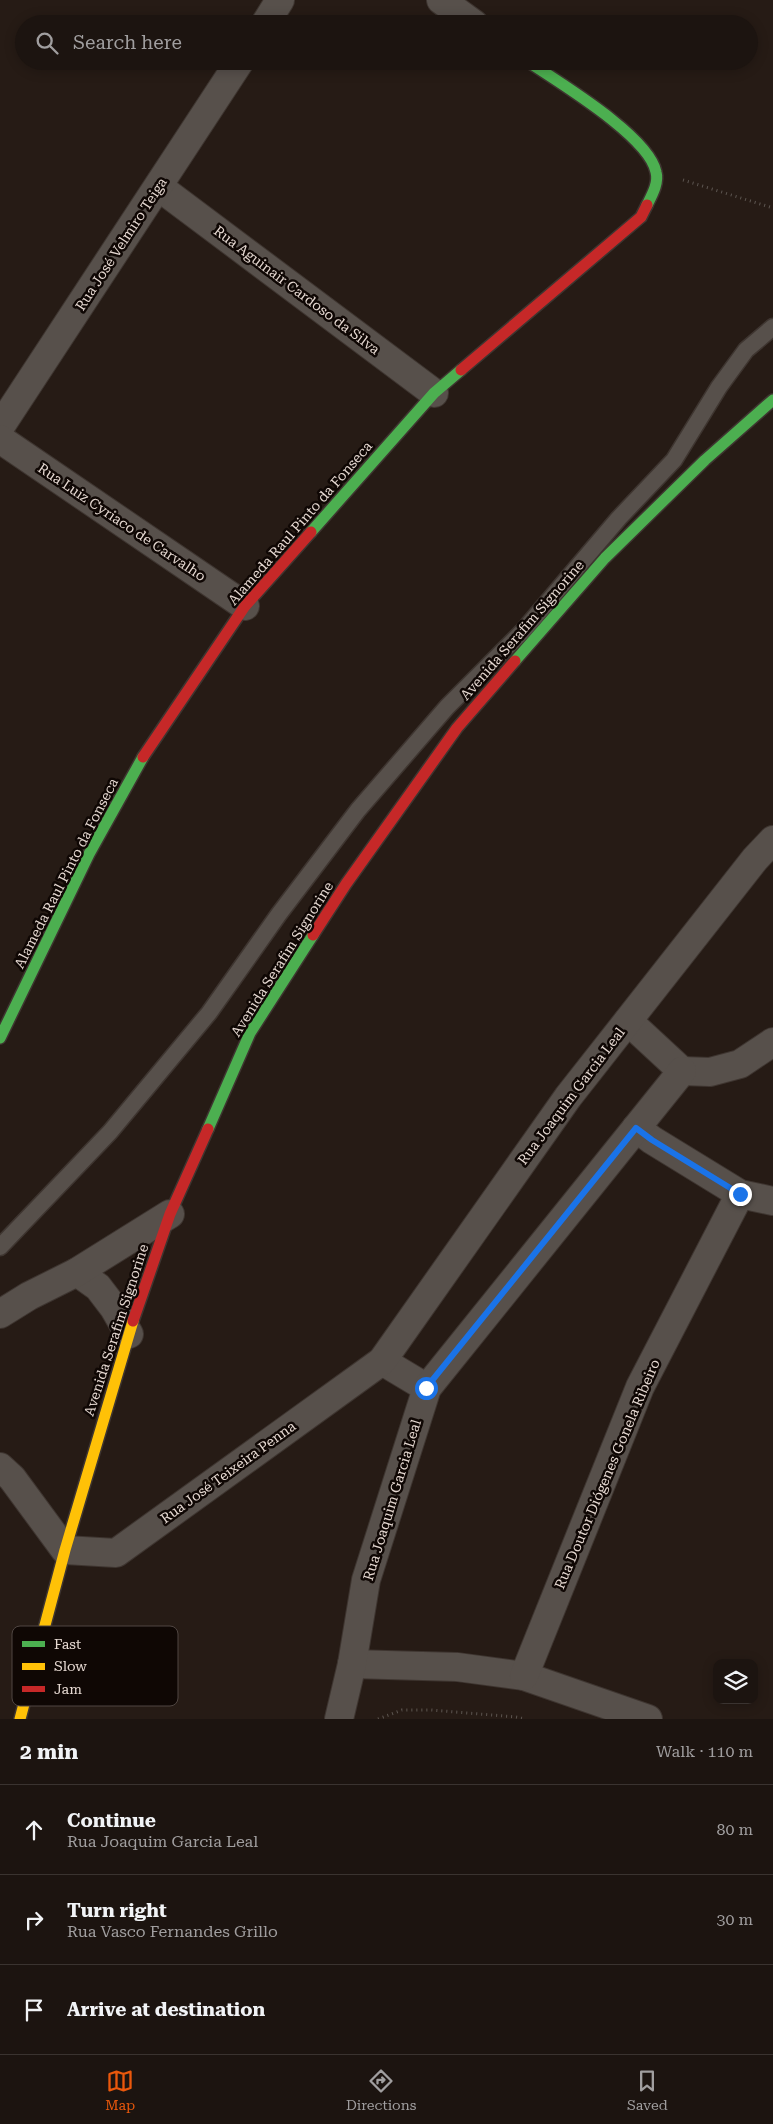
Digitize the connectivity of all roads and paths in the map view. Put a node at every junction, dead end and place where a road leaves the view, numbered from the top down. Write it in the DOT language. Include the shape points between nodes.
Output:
graph roads {
  1 [pos="280,0"];
  2 [pos="441,0"];
  3 [pos="271,15"];
  4 [pos="462,15"];
  5 [pos="234,70"];
  6 [pos="540,70"];
  7 [pos="656,171"];
  8 [pos="159,187"];
  9 [pos="773,208"];
  10 [pos="773,327"];
  11 [pos="434,393"];
  12 [pos="773,400"];
  13 [pos="0,427"];
  14 [pos="0,439"];
  15 [pos="244,606"];
  16 [pos="773,840"];
  17 [pos="628,1021"];
  18 [pos="2,1026"];
  19 [pos="773,1042"];
  20 [pos="682,1071"];
  21 [pos="636,1128"];
  22 [pos="740,1194"];
  23 [pos="773,1201"];
  24 [pos="170,1214"];
  25 [pos="0,1247"];
  26 [pos="77,1272"];
  27 [pos="0,1314"];
  28 [pos="128,1334"];
  29 [pos="382,1361"];
  30 [pos="426,1388"];
  31 [pos="0,1468"];
  32 [pos="66,1550"];
  33 [pos="45,1626"];
  34 [pos="352,1664"];
  35 [pos="524,1676"];
  36 [pos="24,1706"];
  37 [pos="20,1719"];
  38 [pos="339,1719"];
  39 [pos="378,1719"];
  40 [pos="525,1719"];
  41 [pos="648,1719"];
  1 -- 3 [label="street"];
  2 -- 4 [label="street"];
  5 -- 8 [label="street, Rua José Velmiro Teiga"];
  6 -- 7 [label="street" via="627,132 644,148"];
  7 -- 9 [label="path"];
  7 -- 11 [label="street, Alameda Raul Pinto da Fonseca" via="652,198 641,217"];
  8 -- 11 [label="street, Rua Aguinair Cardoso da Silva"];
  8 -- 13 [label="street, Rua José Velmiro Teiga"];
  10 -- 25 [label="lane" via="740,357 674,460 618,518 523,631 447,707 358,810 209,1013 110,1132"];
  11 -- 15 [label="street, Alameda Raul Pinto da Fonseca"];
  12 -- 24 [label="street, Avenida Serafim Signorine" via="705,460 605,558 457,728 346,884 250,1033"];
  14 -- 15 [label="street, Rua Luiz Cyriaco de Carvalho"];
  15 -- 18 [label="street, Alameda Raul Pinto da Fonseca" via="150,744 89,854"];
  16 -- 17 [label="street, Rua Joaquim Garcia Leal"];
  17 -- 20 [label="street"];
  17 -- 29 [label="street, Rua Joaquim Garcia Leal" via="568,1097"];
  19 -- 20 [label="street" via="740,1064 710,1072"];
  20 -- 21 [label="street, Rua Joaquim Garcia Leal"];
  21 -- 22 [label="street"];
  21 -- 30 [label="street, Rua Joaquim Garcia Leal"];
  22 -- 23 [label="street"];
  22 -- 35 [label="street, Rua Doutor Diógenes Gonela Ribeiro" via="640,1387"];
  24 -- 26 [label="street"];
  24 -- 28 [label="street, Avenida Serafim Signorine"];
  26 -- 27 [label="street"];
  26 -- 28 [label="street" via="98,1287"];
  28 -- 32 [label="street, Avenida Serafim Signorine"];
  29 -- 30 [label="street"];
  29 -- 32 [label="street, Rua José Teixeira Penna" via="116,1553"];
  30 -- 34 [label="street, Rua Joaquim Garcia Leal" via="366,1580"];
  31 -- 32 [label="street" via="12,1478"];
  32 -- 33 [label="street, Avenida Serafim Signorine"];
  34 -- 35 [label="street" via="457,1667"];
  34 -- 38 [label="street, Rua Joaquim Garcia Leal"];
  35 -- 41 [label="street"];
  36 -- 37 [label="street, Avenida Serafim Signorine"];
  39 -- 40 [label="path" via="402,1710"];
}
